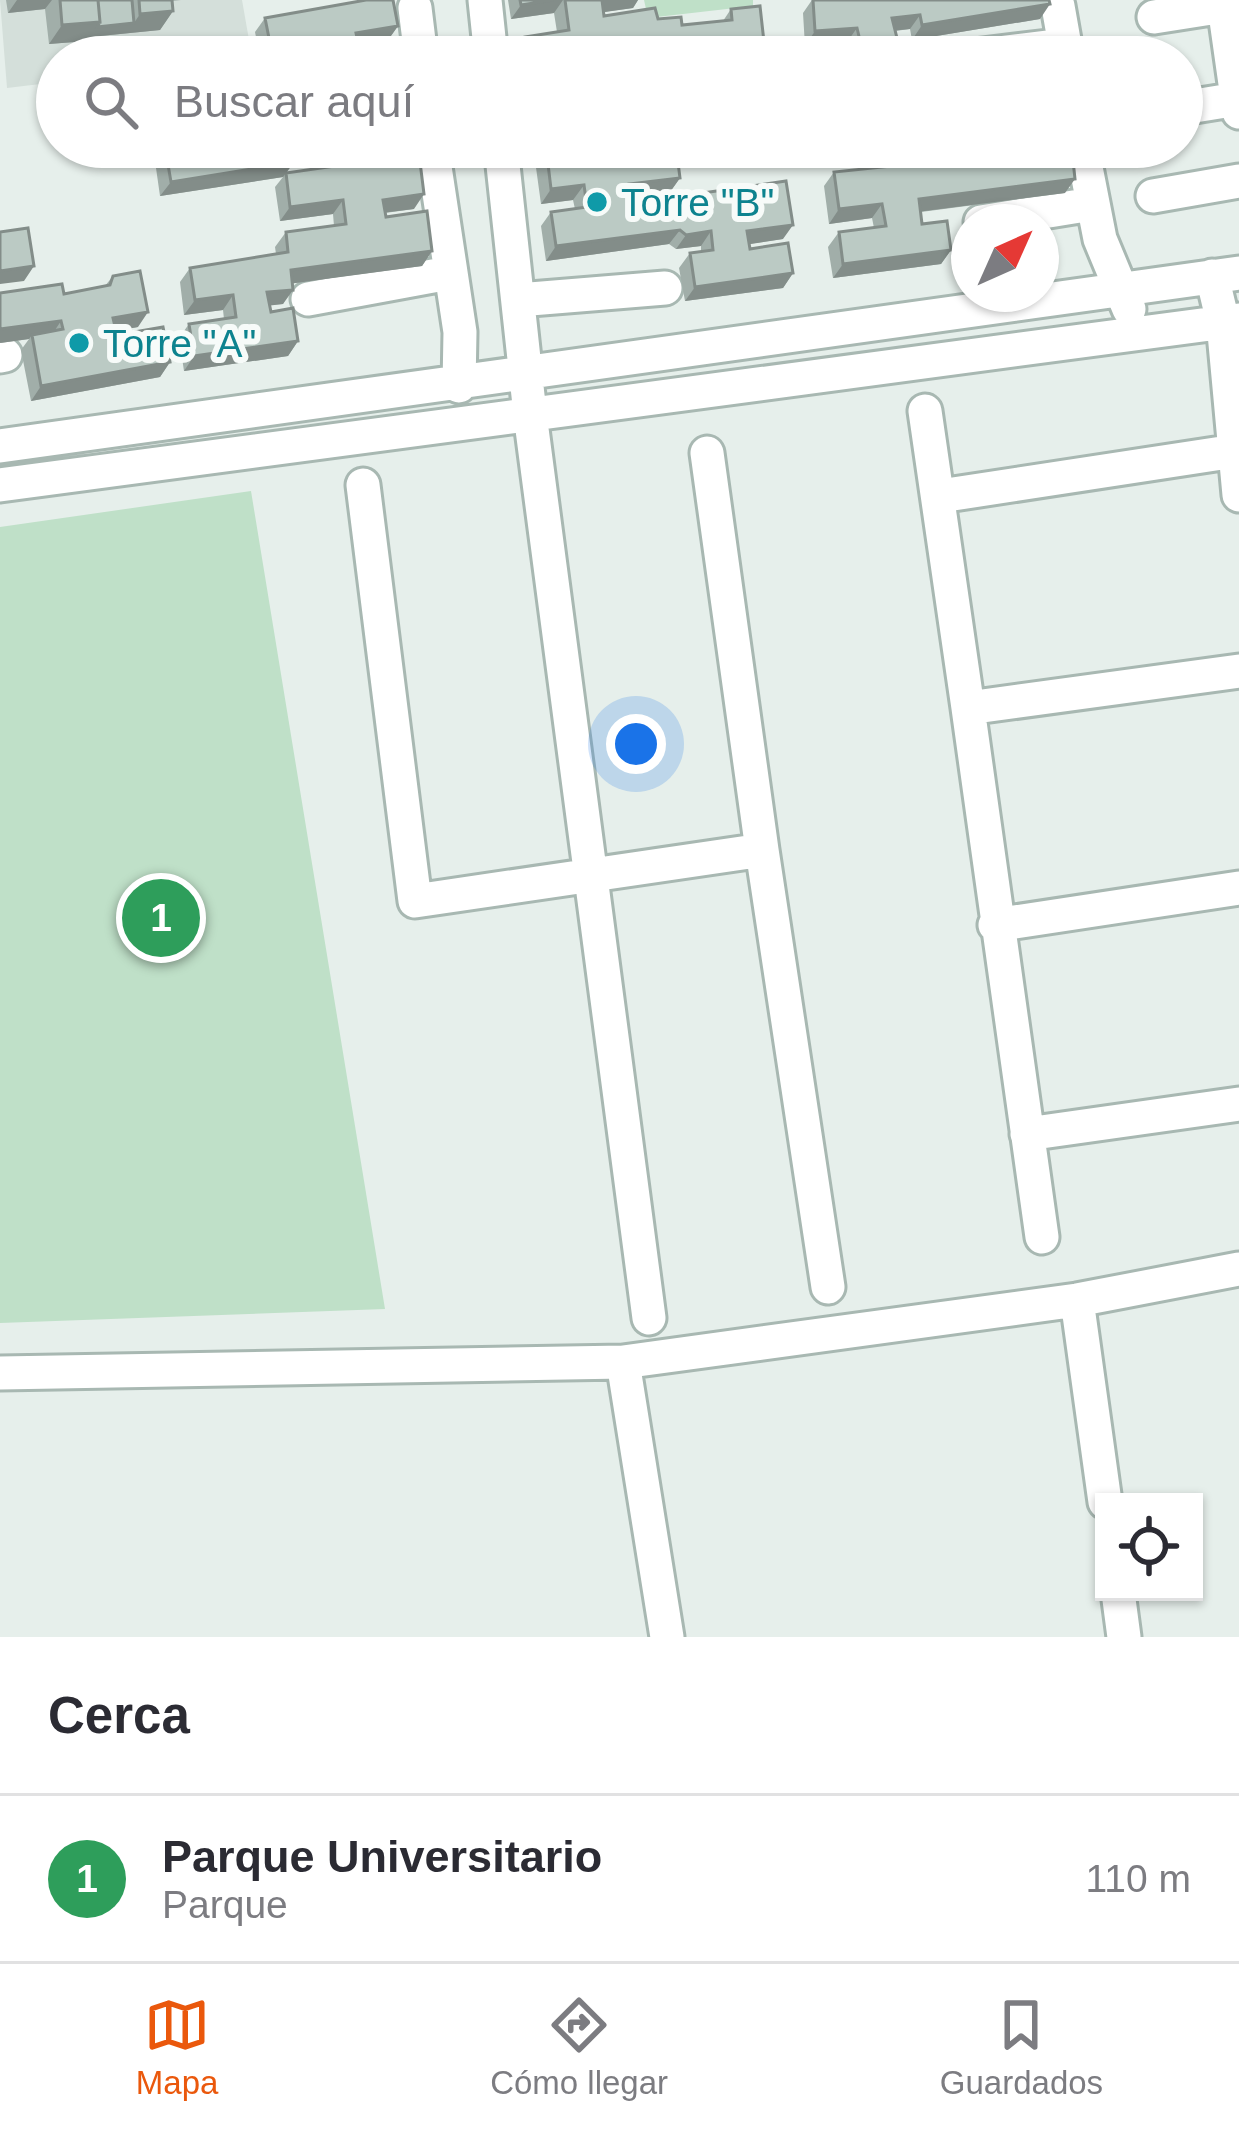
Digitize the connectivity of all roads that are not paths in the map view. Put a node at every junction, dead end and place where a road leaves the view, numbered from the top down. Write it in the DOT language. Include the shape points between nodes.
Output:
graph roads {
  1 [pos="485,0"];
  2 [pos="1058,6"];
  3 [pos="415,8"];
  4 [pos="1154,17"];
  5 [pos="418,36"];
  6 [pos="489,36"];
  7 [pos="1063,36"];
  8 [pos="1238,106"];
  9 [pos="1203,107"];
  10 [pos="435,168"];
  11 [pos="503,168"];
  12 [pos="1086,168"];
  13 [pos="1239,181"];
  14 [pos="1153,196"];
  15 [pos="1092,204"];
  16 [pos="1059,209"];
  17 [pos="449,273"];
  18 [pos="1226,275"];
  19 [pos="664,288"];
  20 [pos="1124,291"];
  21 [pos="308,299"];
  22 [pos="518,300"];
  23 [pos="1231,321"];
  24 [pos="1136,334"];
  25 [pos="526,376"];
  26 [pos="459,386"];
  27 [pos="925,410"];
  28 [pos="530,414"];
  29 [pos="0,446"];
  30 [pos="1235,451"];
  31 [pos="707,453"];
  32 [pos="0,484"];
  33 [pos="363,485"];
  34 [pos="1239,495"];
  35 [pos="940,496"];
  36 [pos="1239,671"];
  37 [pos="968,708"];
  38 [pos="762,850"];
  39 [pos="593,877"];
  40 [pos="1239,888"];
  41 [pos="995,925"];
  42 [pos="1239,1104"];
  43 [pos="1027,1134"];
  44 [pos="1042,1238"];
  45 [pos="1239,1269"];
  46 [pos="828,1287"];
  47 [pos="1077,1300"];
  48 [pos="649,1318"];
  49 [pos="623,1362"];
  50 [pos="0,1373"];
  51 [pos="1104,1493"];
  52 [pos="1119,1601"];
  53 [pos="667,1637"];
  54 [pos="1124,1637"];
  1 -- 6 [label="street"];
  2 -- 7 [label="street"];
  3 -- 5 [label="street"];
  4 -- 8 [label="street" via="1224,7"];
  8 -- 9 [label="street"];
  10 -- 17 [label="street"];
  11 -- 22 [label="street"];
  12 -- 15 [label="street"];
  13 -- 14 [label="street"];
  15 -- 16 [label="street"];
  15 -- 20 [label="street"];
  17 -- 21 [label="street"];
  17 -- 26 [label="street"];
  18 -- 20 [label="street"];
  18 -- 23 [label="street"];
  19 -- 22 [label="street"];
  20 -- 24 [label="street"];
  20 -- 25 [label="street"];
  22 -- 25 [label="street"];
  23 -- 24 [label="street"];
  23 -- 30 [label="street"];
  24 -- 28 [label="street"];
  25 -- 26 [label="street"];
  25 -- 28 [label="street"];
  26 -- 29 [label="street"];
  27 -- 35 [label="street"];
  28 -- 32 [label="street"];
  28 -- 39 [label="street"];
  30 -- 34 [label="street"];
  30 -- 35 [label="street"];
  31 -- 38 [label="street"];
  33 -- 39 [label="street" via="415,901"];
  35 -- 37 [label="street"];
  36 -- 37 [label="street"];
  37 -- 41 [label="street"];
  38 -- 39 [label="street"];
  38 -- 46 [label="street"];
  39 -- 48 [label="street"];
  40 -- 41 [label="street"];
  41 -- 43 [label="street"];
  42 -- 43 [label="street"];
  43 -- 44 [label="street"];
  45 -- 47 [label="street"];
  47 -- 49 [label="street"];
  47 -- 51 [label="street"];
  49 -- 50 [label="street"];
  49 -- 53 [label="street"];
  52 -- 54 [label="street"];
}
